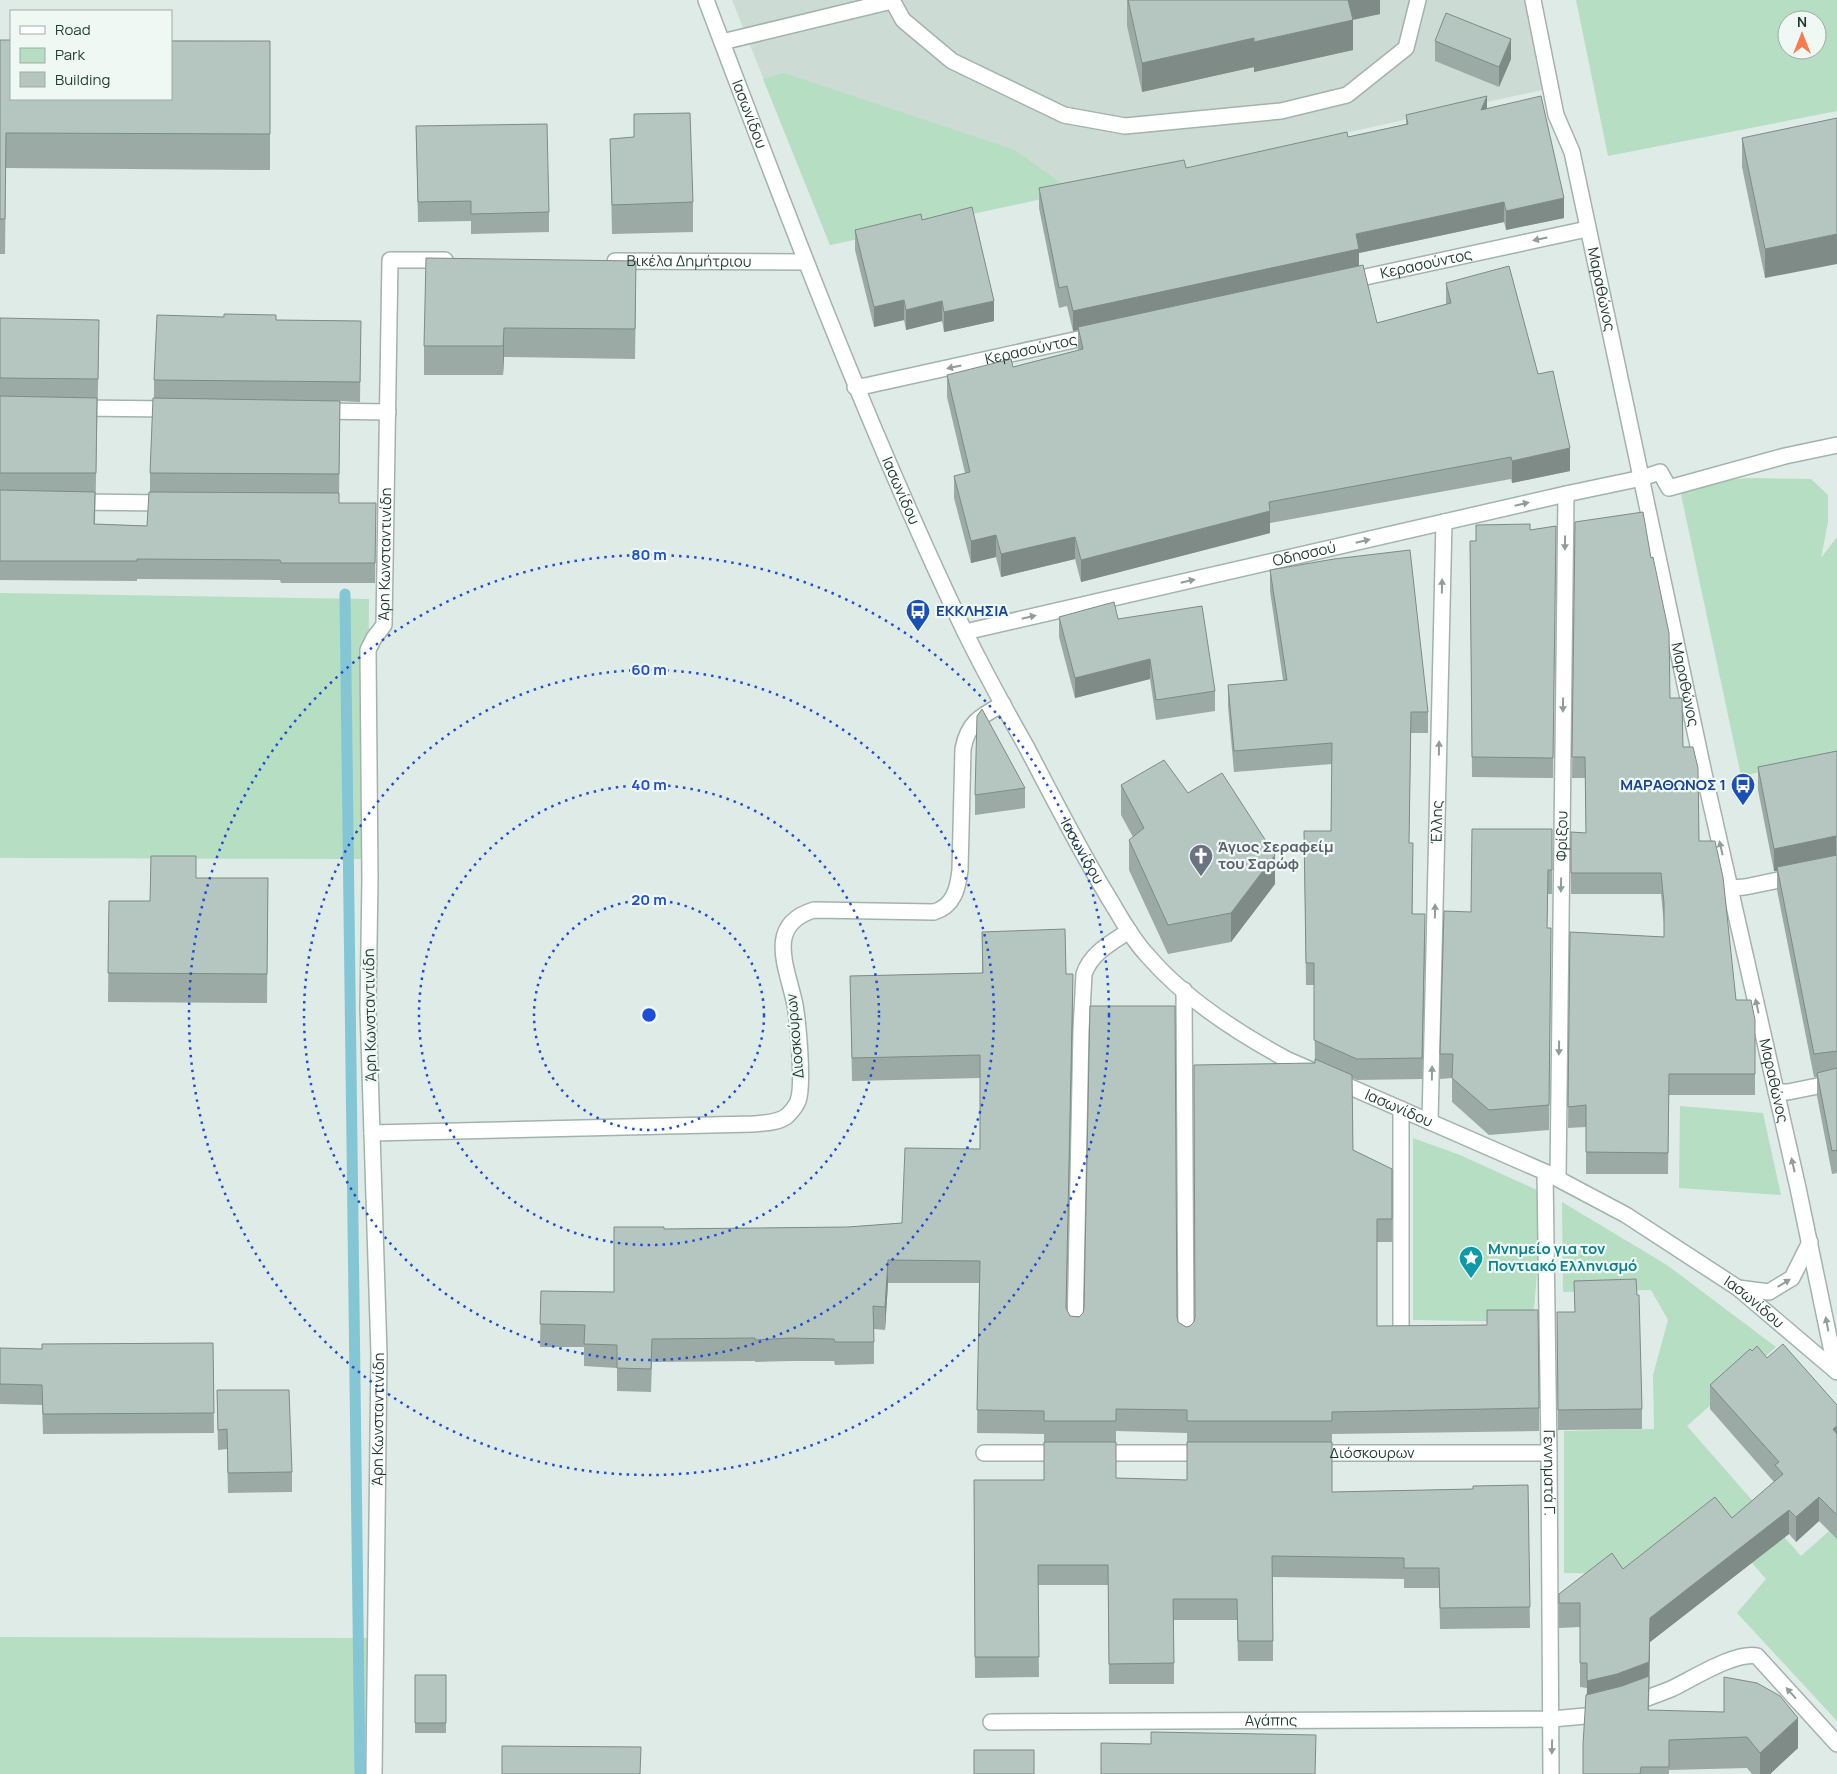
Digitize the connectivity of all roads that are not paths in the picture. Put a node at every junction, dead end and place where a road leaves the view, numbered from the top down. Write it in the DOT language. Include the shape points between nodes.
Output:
graph roads {
  1 [pos="706,0"];
  2 [pos="892,0"];
  3 [pos="1418,0"];
  4 [pos="1533,0"];
  5 [pos="722,42"];
  6 [pos="1587,229"];
  7 [pos="459,260"];
  8 [pos="598,261"];
  9 [pos="806,262"];
  10 [pos="1334,284"];
  11 [pos="1109,333"];
  12 [pos="856,387"];
  13 [pos="67,408"];
  14 [pos="182,409"];
  15 [pos="300,411"];
  16 [pos="388,412"];
  17 [pos="1837,445"];
  18 [pos="1642,478"];
  19 [pos="1566,494"];
  20 [pos="60,502"];
  21 [pos="178,503"];
  22 [pos="367,504"];
  23 [pos="386,504"];
  24 [pos="1444,522"];
  25 [pos="965,632"];
  26 [pos="1003,704"];
  27 [pos="1837,868"];
  28 [pos="1731,888"];
  29 [pos="1129,931"];
  30 [pos="1184,990"];
  31 [pos="1837,1082"];
  32 [pos="1776,1092"];
  33 [pos="1401,1109"];
  34 [pos="1430,1122"];
  35 [pos="372,1133"];
  36 [pos="1551,1175"];
  37 [pos="1810,1242"];
  38 [pos="1738,1288"];
  39 [pos="1401,1327"];
  40 [pos="1075,1330"];
  41 [pos="1186,1340"];
  42 [pos="1837,1372"];
  43 [pos="1549,1452"];
  44 [pos="984,1453"];
  45 [pos="1222,1453"];
  46 [pos="1301,1453"];
  47 [pos="1552,1719"];
  48 [pos="991,1722"];
  49 [pos="1837,1744"];
  50 [pos="374,1774"];
  51 [pos="1551,1774"];
  1 -- 5 [label="street, Ιασωνίδου"];
  2 -- 3 [label="street" via="903,20 952,61 1064,115 1125,126 1281,111 1347,95 1406,48"];
  2 -- 5 [label="street"];
  4 -- 6 [label="street, Μαραθώνος" via="1556,115 1572,152"];
  5 -- 9 [label="street, Ιασωνίδου"];
  6 -- 10 [label="street, Κερασούντος, one-way"];
  6 -- 18 [label="street, Μαραθώνος"];
  7 -- 16 [label="street, Άρη Κωνσταντινίδη" via="390,260"];
  8 -- 9 [label="street, Βικέλα Δημήτριου"];
  9 -- 12 [label="street, Ιασωνίδου"];
  11 -- 12 [label="street, Κερασούντος, one-way"];
  12 -- 25 [label="street, Ιασωνίδου"];
  13 -- 14 [label="street"];
  15 -- 16 [label="street"];
  16 -- 23 [label="street, Άρη Κωνσταντινίδη"];
  17 -- 18 [label="street, Οδησσού" via="1669,488 1660,472"];
  18 -- 19 [label="street, Οδησσού"];
  28 -- 18 [label="street, Μαραθώνος, one-way"];
  24 -- 19 [label="street, Οδησσού, one-way"];
  19 -- 36 [label="street, Φρίξου, one-way"];
  20 -- 21 [label="street"];
  22 -- 23 [label="street"];
  23 -- 35 [label="street, Άρη Κωνσταντινίδη" via="384,625 368,650 368,1008"];
  25 -- 24 [label="street, Οδησσού, one-way"];
  34 -- 24 [label="street, Έλλης, one-way"];
  25 -- 26 [label="street, Ιασωνίδου"];
  26 -- 29 [label="street, Ιασωνίδου" via="1089,865"];
  26 -- 35 [label="street, Διοσκούρων" via="973,723 965,738 960,870 958,887 948,904 934,912 814,910 794,920 784,935 783,956 795,1006 800,1053 800,1091 796,1106 786,1117 753,1124"];
  27 -- 28 [label="street"];
  32 -- 28 [label="street, Μαραθώνος, one-way"];
  29 -- 30 [label="street, Ιασωνίδου" via="1157,967"];
  29 -- 40 [label="street" via="1096,954 1084,974"];
  30 -- 33 [label="street, Ιασωνίδου" via="1215,1014 1286,1059"];
  30 -- 41 [label="street"];
  31 -- 32 [label="street"];
  37 -- 32 [label="street, Μαραθώνος, one-way"];
  33 -- 34 [label="street, Ιασωνίδου"];
  33 -- 39 [label="street"];
  34 -- 36 [label="street, Ιασωνίδου"];
  35 -- 50 [label="street, Άρη Κωνσταντινίδη" via="379,1354"];
  36 -- 38 [label="street, Ιασωνίδου" via="1626,1215"];
  36 -- 43 [label="street, Γεννηματά Γ."];
  38 -- 37 [label="street, one-way" via="1769,1292 1792,1278"];
  42 -- 37 [label="street, Μαραθώνος, one-way"];
  38 -- 42 [label="street, Ιασωνίδου"];
  43 -- 46 [label="street, Διόσκουρων"];
  43 -- 47 [label="street, Γεννηματά Γ."];
  44 -- 45 [label="street"];
  47 -- 48 [label="street, Αγάπης"];
  49 -- 47 [label="street, Αγάπης, one-way" via="1752,1654 1737,1657 1671,1689 1620,1707 1586,1716"];
  47 -- 51 [label="street, Γεννηματά Γ., one-way"];
}
